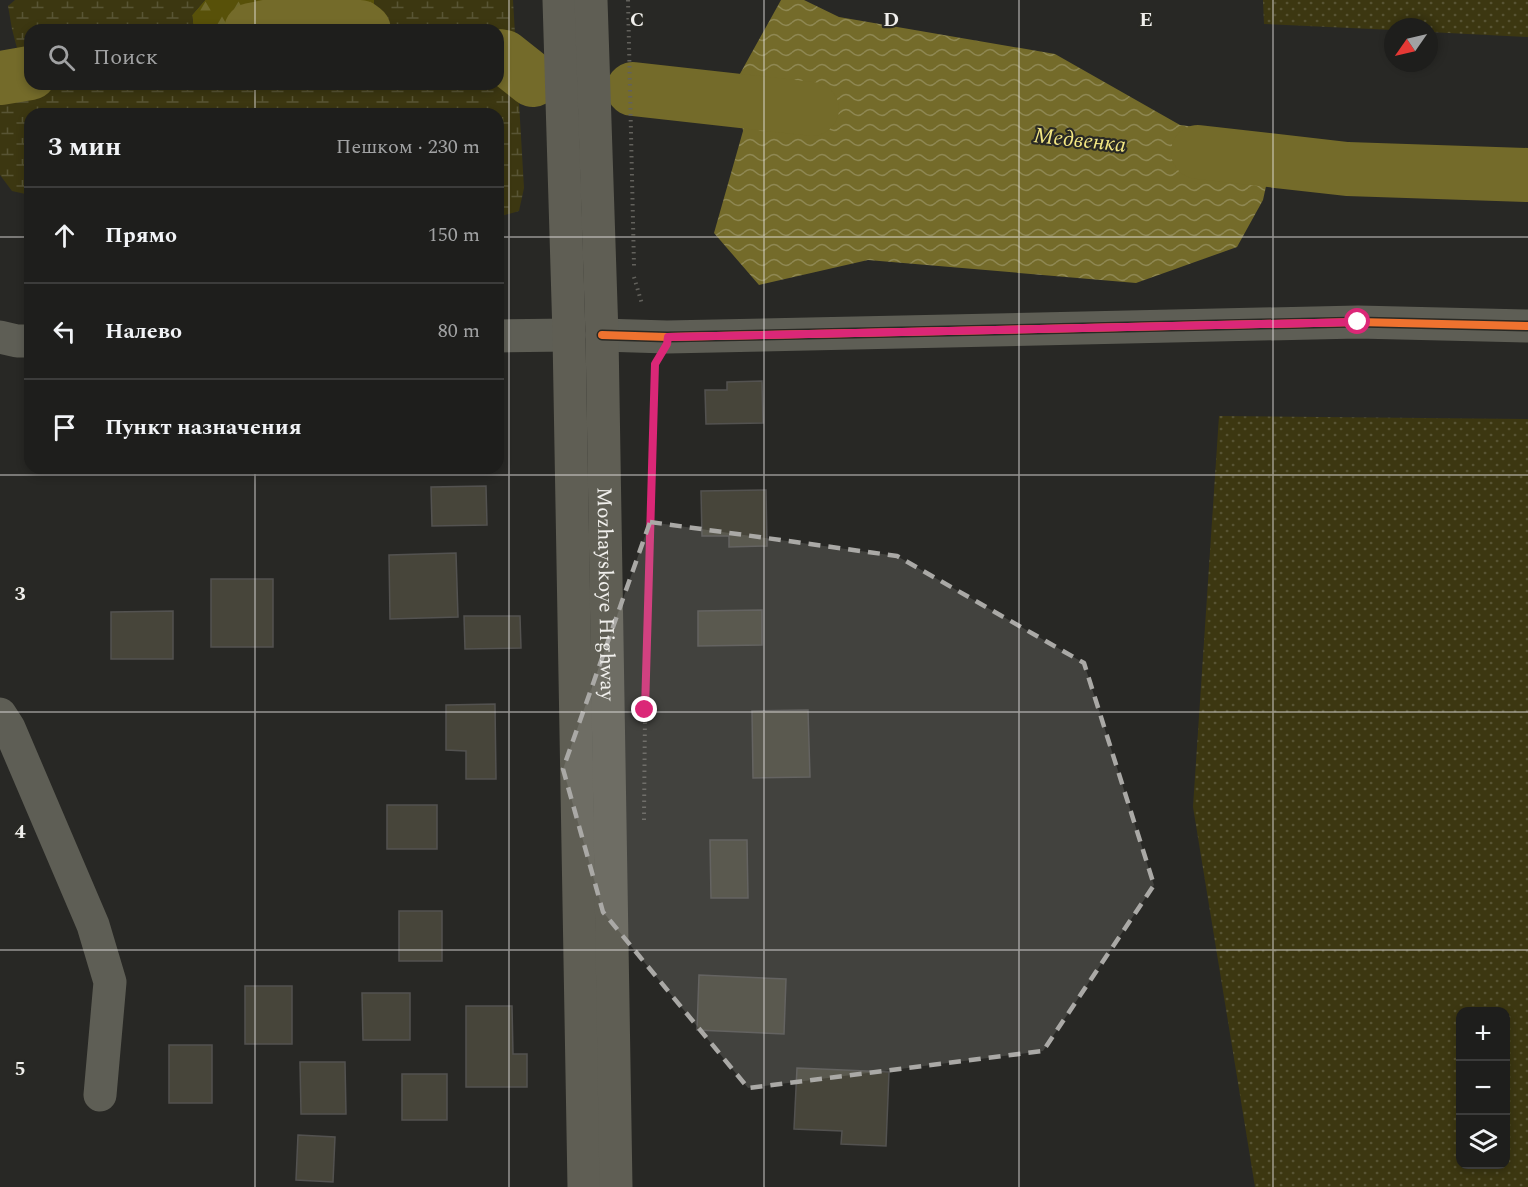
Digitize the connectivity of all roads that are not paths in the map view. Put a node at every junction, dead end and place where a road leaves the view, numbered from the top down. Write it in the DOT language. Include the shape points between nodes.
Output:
graph roads {
  1 [pos="559,0"];
  2 [pos="591,0"];
  3 [pos="1528,326"];
  4 [pos="602,334"];
  5 [pos="569,335"];
  6 [pos="504,336"];
  7 [pos="0,338"];
  8 [pos="24,341"];
  9 [pos="0,714"];
  10 [pos="100,1095"];
  11 [pos="584,1187"];
  12 [pos="616,1187"];
  1 -- 5 [label="main road, Mozhayskoye Highway"];
  2 -- 4 [label="main road, Mozhayskoye Highway"];
  3 -- 4 [label="street" via="1358,322 668,337"];
  4 -- 12 [label="main road, Mozhayskoye Highway"];
  5 -- 6 [label="street"];
  5 -- 11 [label="main road, Mozhayskoye Highway"];
  7 -- 8 [label="street"];
  9 -- 10 [label="street" via="93,925 110,982"];
}
